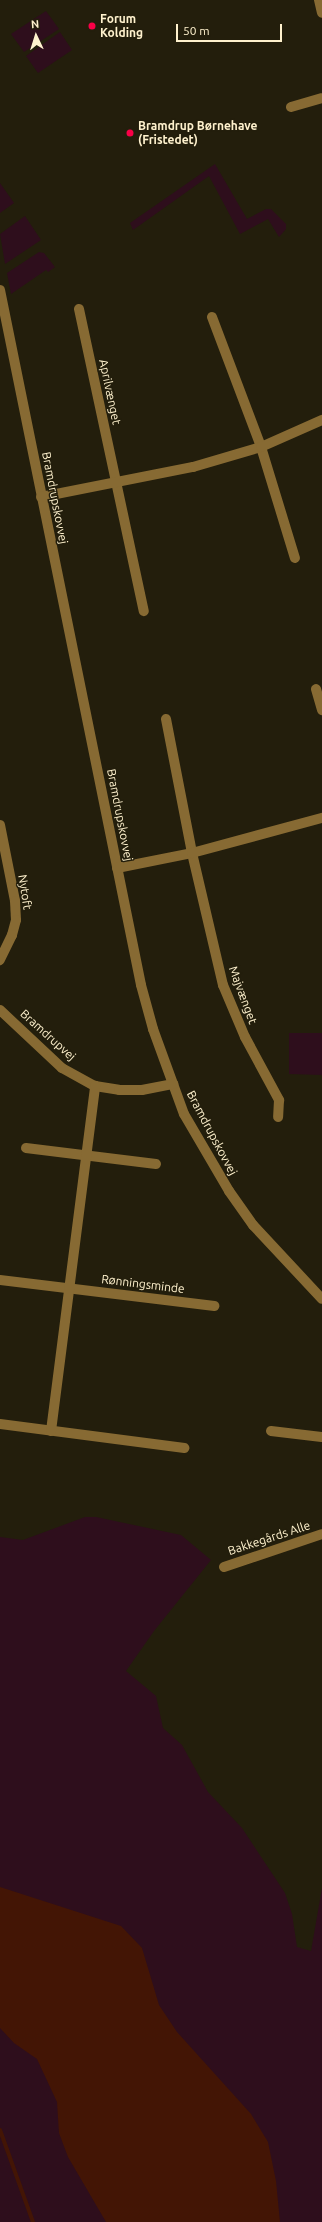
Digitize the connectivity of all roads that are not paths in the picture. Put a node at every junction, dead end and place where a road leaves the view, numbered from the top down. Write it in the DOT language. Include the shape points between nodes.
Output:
graph roads {
  1 [pos="319,0"];
  2 [pos="322,13"];
  3 [pos="322,98"];
  4 [pos="291,108"];
  5 [pos="0,290"];
  6 [pos="79,309"];
  7 [pos="212,317"];
  8 [pos="322,420"];
  9 [pos="261,447"];
  10 [pos="115,481"];
  11 [pos="41,497"];
  12 [pos="295,558"];
  13 [pos="144,611"];
  14 [pos="316,689"];
  15 [pos="322,710"];
  16 [pos="166,719"];
  17 [pos="322,818"];
  18 [pos="0,825"];
  19 [pos="192,853"];
  20 [pos="117,868"];
  21 [pos="0,960"];
  22 [pos="0,1010"];
  23 [pos="173,1084"];
  24 [pos="95,1086"];
  25 [pos="278,1117"];
  26 [pos="26,1148"];
  27 [pos="88,1155"];
  28 [pos="156,1164"];
  29 [pos="0,1280"];
  30 [pos="69,1288"];
  31 [pos="322,1299"];
  32 [pos="214,1306"];
  33 [pos="0,1424"];
  34 [pos="51,1430"];
  35 [pos="271,1431"];
  36 [pos="322,1437"];
  37 [pos="184,1448"];
  38 [pos="322,1534"];
  39 [pos="224,1567"];
  1 -- 2 [label="street"];
  3 -- 4 [label="street"];
  5 -- 11 [label="street, Bramdrupskovvej"];
  6 -- 10 [label="street, Aprilvænget"];
  7 -- 9 [label="street"];
  8 -- 9 [label="street"];
  9 -- 10 [label="street" via="193,467"];
  9 -- 12 [label="street"];
  10 -- 11 [label="street"];
  10 -- 13 [label="street, Aprilvænget"];
  11 -- 20 [label="street, Bramdrupskovvej"];
  14 -- 15 [label="street"];
  16 -- 19 [label="street, Majvænget"];
  17 -- 19 [label="street"];
  18 -- 21 [label="street, Nytoft" via="15,901 16,920"];
  19 -- 20 [label="street"];
  19 -- 25 [label="street, Majvænget" via="223,986 245,1037 278,1100"];
  20 -- 23 [label="street, Bramdrupskovvej" via="141,985 153,1029"];
  22 -- 24 [label="street, Bramdrupvej" via="62,1068"];
  23 -- 24 [label="street, Bramdrupvej" via="142,1090"];
  23 -- 31 [label="street, Bramdrupskovvej" via="184,1114 205,1153 241,1210"];
  24 -- 27 [label="street"];
  26 -- 27 [label="street"];
  27 -- 28 [label="street"];
  27 -- 30 [label="street"];
  29 -- 30 [label="street, Rønningsminde"];
  30 -- 32 [label="street, Rønningsminde"];
  30 -- 34 [label="street"];
  33 -- 34 [label="street"];
  34 -- 37 [label="street"];
  35 -- 36 [label="street"];
  38 -- 39 [label="street, Bakkegårds Alle"];
}
